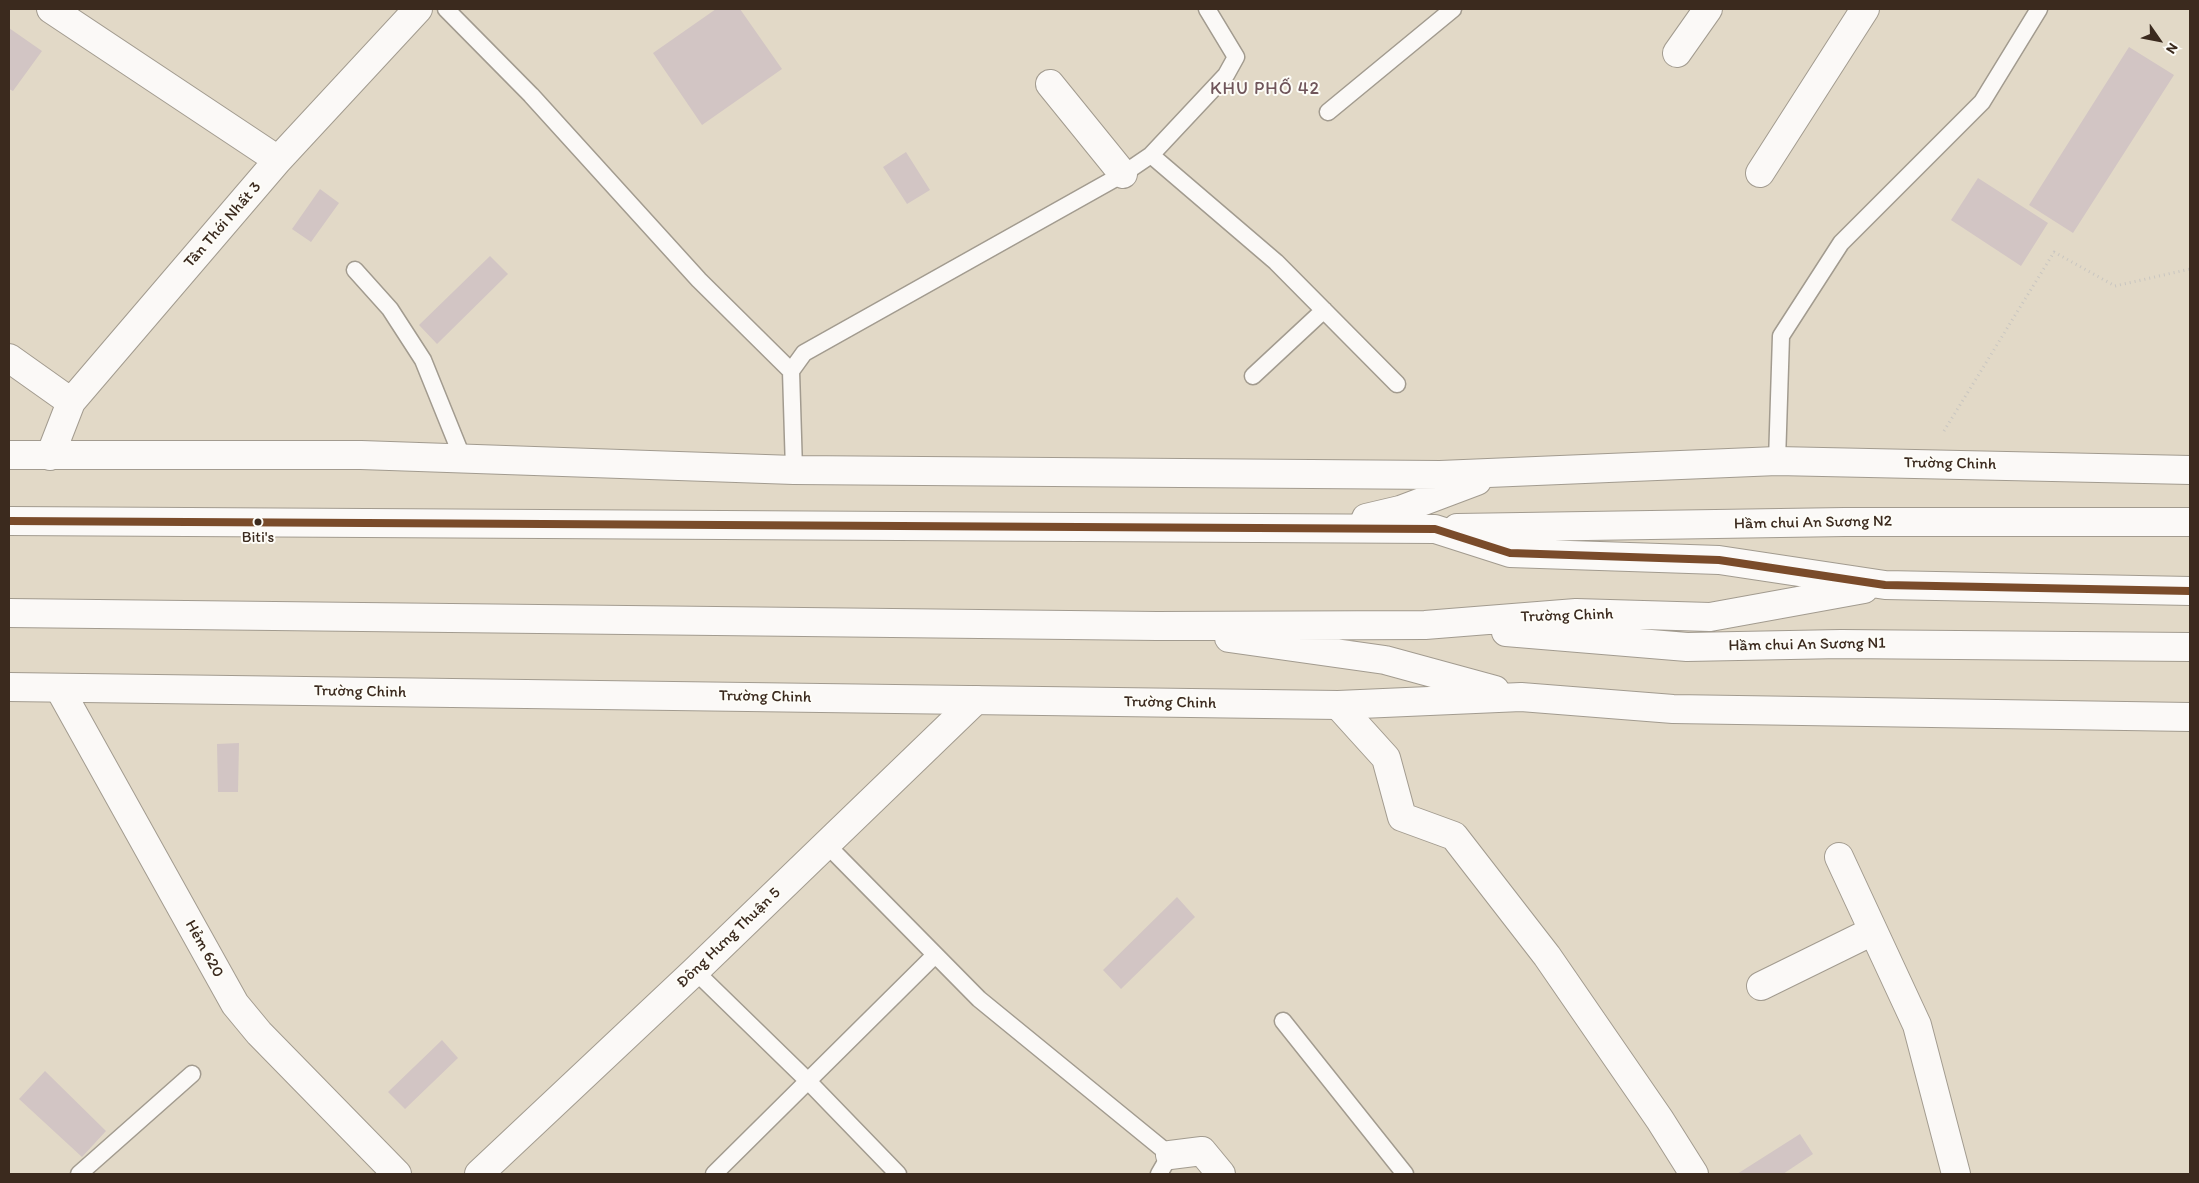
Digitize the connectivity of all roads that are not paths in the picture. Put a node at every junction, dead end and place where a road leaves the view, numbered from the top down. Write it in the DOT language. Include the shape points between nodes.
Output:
graph roads {
  1 [pos="51,9"];
  2 [pos="418,9"];
  3 [pos="446,9"];
  4 [pos="1206,9"];
  5 [pos="1453,9"];
  6 [pos="1708,9"];
  7 [pos="1865,9"];
  8 [pos="2039,9"];
  9 [pos="1677,54"];
  10 [pos="1050,84"];
  11 [pos="1328,112"];
  12 [pos="1151,155"];
  13 [pos="278,160"];
  14 [pos="1760,173"];
  15 [pos="1123,174"];
  16 [pos="355,270"];
  17 [pos="1324,310"];
  18 [pos="9,358"];
  19 [pos="791,371"];
  20 [pos="1253,376"];
  21 [pos="1397,384"];
  22 [pos="71,402"];
  23 [pos="9,455"];
  24 [pos="50,456"];
  25 [pos="463,459"];
  26 [pos="1777,461"];
  27 [pos="794,470"];
  28 [pos="2190,470"];
  29 [pos="1499,473"];
  30 [pos="9,521"];
  31 [pos="2190,522"];
  32 [pos="1323,528"];
  33 [pos="1435,529"];
  34 [pos="1885,585"];
  35 [pos="2190,591"];
  36 [pos="9,613"];
  37 [pos="1424,625"];
  38 [pos="1157,626"];
  39 [pos="2190,647"];
  40 [pos="9,687"];
  41 [pos="59,688"];
  42 [pos="1521,697"];
  43 [pos="976,700"];
  44 [pos="1338,705"];
  45 [pos="2190,717"];
  46 [pos="826,844"];
  47 [pos="1839,857"];
  48 [pos="1873,931"];
  49 [pos="935,955"];
  50 [pos="695,971"];
  51 [pos="1761,986"];
  52 [pos="1283,1020"];
  53 [pos="192,1074"];
  54 [pos="808,1080"];
  55 [pos="1165,1165"];
  56 [pos="79,1174"];
  57 [pos="398,1174"];
  58 [pos="479,1174"];
  59 [pos="714,1174"];
  60 [pos="898,1174"];
  61 [pos="1221,1174"];
  62 [pos="1405,1174"];
  63 [pos="1694,1174"];
  64 [pos="1956,1174"];
  1 -- 13 [label="main road"];
  2 -- 13 [label="main road, Tân Thới Nhất 3"];
  3 -- 19 [label="lane" via="531,95 699,280"];
  4 -- 12 [label="lane" via="1236,58 1226,75"];
  5 -- 11 [label="lane"];
  6 -- 9 [label="main road"];
  7 -- 14 [label="main road"];
  8 -- 26 [label="lane" via="1982,102 1841,243 1781,336"];
  10 -- 15 [label="main road"];
  12 -- 15 [label="lane"];
  12 -- 17 [label="lane" via="1276,262"];
  13 -- 22 [label="main road, Tân Thới Nhất 3"];
  15 -- 19 [label="lane" via="804,353"];
  16 -- 25 [label="lane" via="390,309 423,360"];
  17 -- 20 [label="lane"];
  17 -- 21 [label="lane"];
  18 -- 22 [label="main road"];
  19 -- 27 [label="lane"];
  22 -- 24 [label="main road, Tân Thới Nhất 3"];
  23 -- 24 [label="main road, Trường Chinh"];
  24 -- 25 [label="main road, Trường Chinh" via="361,455"];
  25 -- 27 [label="main road, Trường Chinh"];
  26 -- 28 [label="main road, Trường Chinh"];
  26 -- 29 [label="main road, Trường Chinh"];
  27 -- 29 [label="main road, Trường Chinh"];
  29 -- 32 [label="main road, Trường Chinh" via="1400,510"];
  30 -- 32 [label="main road, Trường Chinh"];
  31 -- 33 [label="main road, Hầm chui An Sương N2" via="1845,522"];
  32 -- 33 [label="main road, Trường Chinh"];
  33 -- 34 [label="main road, Trường Chinh" via="1510,553 1719,560"];
  34 -- 35 [label="main road, Trường Chinh"];
  34 -- 37 [label="main road, Trường Chinh" via="1710,617 1576,613"];
  36 -- 38 [label="main road, Trường Chinh"];
  37 -- 38 [label="main road, Trường Chinh"];
  37 -- 39 [label="main road, Hầm chui An Sương N1" via="1687,647 1840,644"];
  38 -- 42 [label="main road, Trường Chinh" via="1270,646 1384,660"];
  40 -- 41 [label="main road, Trường Chinh"];
  41 -- 43 [label="main road, Trường Chinh"];
  41 -- 57 [label="main road, Hẻm 620" via="235,1004 259,1033"];
  42 -- 44 [label="main road, Trường Chinh"];
  42 -- 45 [label="main road, Trường Chinh" via="1673,709"];
  43 -- 44 [label="main road, Trường Chinh"];
  43 -- 46 [label="main road, Đông Hưng Thuận 5"];
  44 -- 63 [label="main road" via="1386,758 1402,817 1454,836 1547,956"];
  46 -- 49 [label="lane"];
  46 -- 50 [label="main road, Đông Hưng Thuận 5"];
  47 -- 48 [label="main road"];
  48 -- 51 [label="main road"];
  48 -- 64 [label="main road" via="1917,1025"];
  49 -- 54 [label="lane"];
  49 -- 55 [label="lane" via="979,999"];
  50 -- 54 [label="lane"];
  50 -- 58 [label="main road, Đông Hưng Thuận 5"];
  52 -- 62 [label="lane"];
  53 -- 56 [label="lane"];
  54 -- 59 [label="lane"];
  54 -- 60 [label="lane"];
  55 -- 61 [label="main road" via="1202,1152"];
}
